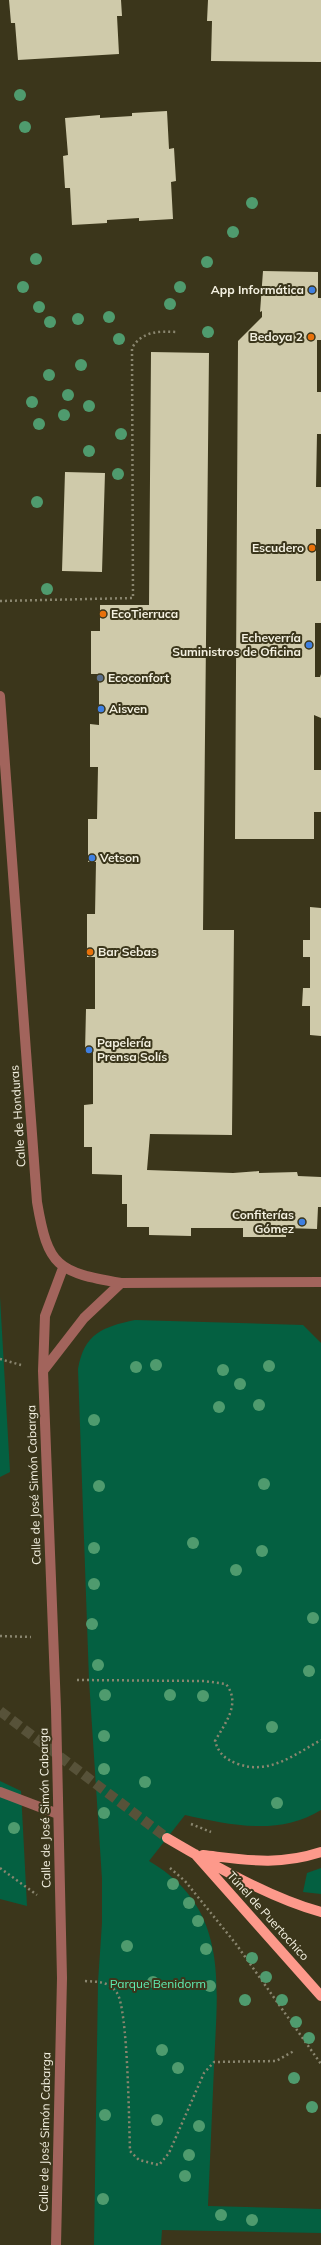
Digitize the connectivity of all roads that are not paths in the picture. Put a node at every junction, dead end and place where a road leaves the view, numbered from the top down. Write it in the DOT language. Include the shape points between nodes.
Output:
graph roads {
  1 [pos="0,696"];
  2 [pos="63,1268"];
  3 [pos="321,1282"];
  4 [pos="121,1283"];
  5 [pos="43,1371"];
  6 [pos="0,1792"];
  7 [pos="58,1814"];
  8 [pos="168,1838"];
  9 [pos="321,1852"];
  10 [pos="195,1854"];
  11 [pos="321,1912"];
  12 [pos="321,1996"];
  13 [pos="56,2245"];
  1 -- 2 [label="street, Calle de Honduras" via="37,1202 48,1249"];
  2 -- 4 [label="street" via="93,1278"];
  2 -- 5 [label="street, Calle de José Simón Cabarga" via="45,1316"];
  3 -- 4 [label="street"];
  4 -- 5 [label="street" via="84,1318"];
  5 -- 7 [label="street, Calle de José Simón Cabarga"];
  6 -- 7 [label="street"];
  7 -- 13 [label="street, Calle de José Simón Cabarga" via="62,1978"];
  8 -- 10 [label="main road, Túnel de Puertochico"];
  9 -- 10 [label="main road" via="305,1858 268,1863"];
  10 -- 11 [label="main road, Túnel de Puertochico" via="294,1904"];
  10 -- 12 [label="main road, Túnel de Puertochico"];
}
